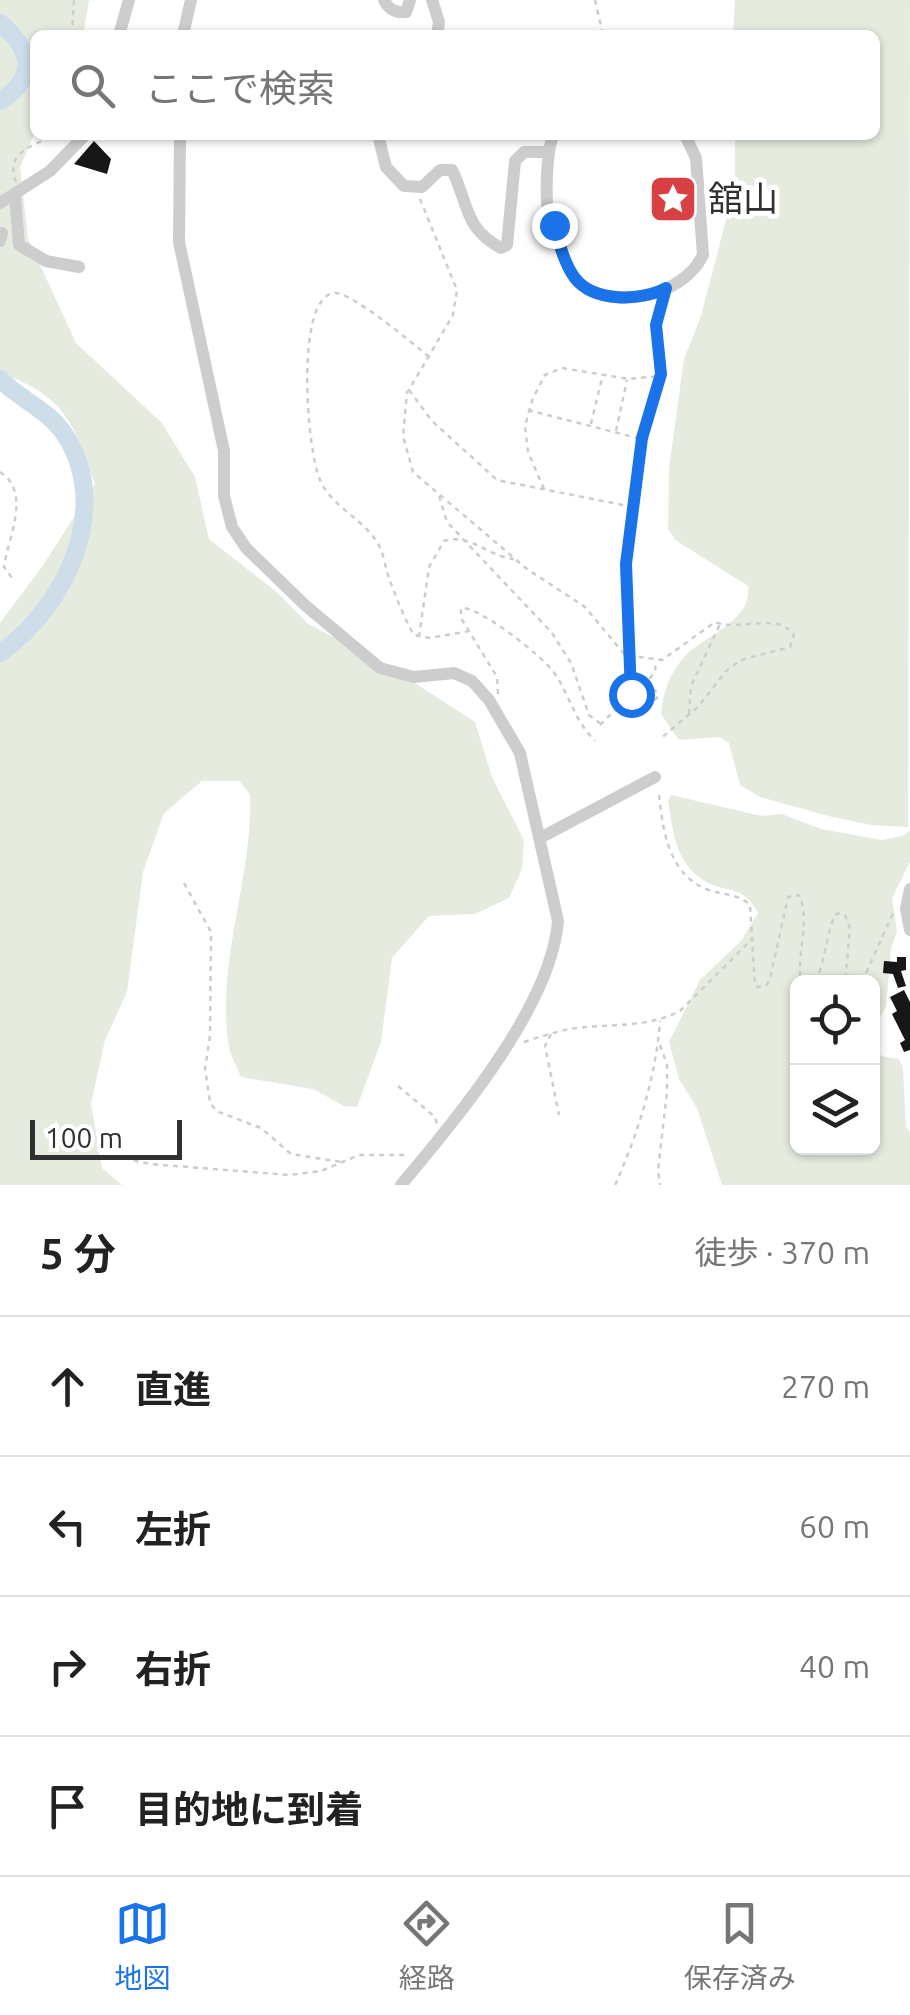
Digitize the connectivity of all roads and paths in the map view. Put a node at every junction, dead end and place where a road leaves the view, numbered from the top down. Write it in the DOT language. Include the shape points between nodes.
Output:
graph roads {
  1 [pos="74,0"];
  2 [pos="130,0"];
  3 [pos="190,0"];
  4 [pos="384,0"];
  5 [pos="410,0"];
  6 [pos="432,0"];
  7 [pos="595,0"];
  8 [pos="72,30"];
  9 [pos="121,30"];
  10 [pos="184,30"];
  11 [pos="438,30"];
  12 [pos="602,30"];
  13 [pos="40,140"];
  14 [pos="80,140"];
  15 [pos="180,140"];
  16 [pos="379,140"];
  17 [pos="552,140"];
  18 [pos="687,140"];
  19 [pos="548,152"];
  20 [pos="416,189"];
  21 [pos="18,193"];
  22 [pos="0,204"];
  23 [pos="15,225"];
  24 [pos="1,236"];
  25 [pos="79,267"];
  26 [pos="666,288"];
  27 [pos="429,357"];
  28 [pos="603,373"];
  29 [pos="660,376"];
  30 [pos="627,378"];
  31 [pos="410,390"];
  32 [pos="528,410"];
  33 [pos="591,426"];
  34 [pos="616,432"];
  35 [pos="642,439"];
  36 [pos="0,472"];
  37 [pos="544,490"];
  38 [pos="439,496"];
  39 [pos="635,508"];
  40 [pos="465,540"];
  41 [pos="516,559"];
  42 [pos="13,579"];
  43 [pos="720,624"];
  44 [pos="470,631"];
  45 [pos="419,636"];
  46 [pos="630,657"];
  47 [pos="657,660"];
  48 [pos="491,702"];
  49 [pos="640,713"];
  50 [pos="689,715"];
  51 [pos="600,725"];
  52 [pos="605,728"];
  53 [pos="660,739"];
  54 [pos="595,741"];
  55 [pos="655,777"];
  56 [pos="659,795"];
  57 [pos="540,838"];
  58 [pos="184,883"];
  59 [pos="910,889"];
  60 [pos="898,900"];
  61 [pos="910,930"];
  62 [pos="754,938"];
  63 [pos="800,975"];
  64 [pos="818,975"];
  65 [pos="845,975"];
  66 [pos="865,975"];
  67 [pos="660,1019"];
  68 [pos="551,1034"];
  69 [pos="506,1042"];
  70 [pos="659,1044"];
  71 [pos="398,1086"];
  72 [pos="559,1115"];
  73 [pos="437,1141"];
  74 [pos="425,1155"];
  75 [pos="114,1156"];
  76 [pos="341,1162"];
  77 [pos="400,1185"];
  78 [pos="616,1185"];
  79 [pos="660,1185"];
  1 -- 8 [label="path"];
  2 -- 9 [label="street"];
  3 -- 10 [label="street"];
  4 -- 5 [label="street" via="400,13"];
  6 -- 11 [label="street"];
  7 -- 12 [label="path"];
  13 -- 21 [label="path" via="13,164"];
  14 -- 21 [label="street"];
  15 -- 48 [label="street" via="179,242 224,451 232,527 306,606 380,668 414,676 454,672"];
  16 -- 20 [label="street" via="386,167"];
  17 -- 19 [label="street"];
  18 -- 26 [label="street" via="696,158 703,255"];
  19 -- 20 [label="street" via="524,152 515,161 505,248 471,223 452,170 440,170"];
  19 -- 26 [label="street" via="548,206 576,280 617,296 644,297"];
  20 -- 27 [label="path" via="457,290 453,315"];
  21 -- 22 [label="street"];
  21 -- 23 [label="street"];
  23 -- 24 [label="street"];
  23 -- 25 [label="street" via="19,245 29,254"];
  26 -- 29 [label="path" via="656,325"];
  27 -- 31 [label="path"];
  27 -- 45 [label="path" via="348,296 330,293 316,306 308,424 318,478 375,538 409,626"];
  28 -- 30 [label="path"];
  28 -- 32 [label="path" via="552,370"];
  28 -- 33 [label="path"];
  29 -- 30 [label="path"];
  29 -- 35 [label="path"];
  30 -- 34 [label="path"];
  31 -- 37 [label="path" via="432,422 488,474"];
  31 -- 38 [label="path" via="403,436 413,472"];
  32 -- 33 [label="path"];
  32 -- 37 [label="path" via="528,452"];
  33 -- 34 [label="path"];
  34 -- 35 [label="path"];
  35 -- 39 [label="path"];
  36 -- 42 [label="path" via="17,501 4,567"];
  37 -- 39 [label="path"];
  38 -- 40 [label="path" via="447,522"];
  38 -- 41 [label="path"];
  39 -- 46 [label="path" via="626,564"];
  40 -- 41 [label="path"];
  40 -- 45 [label="path" via="444,541 437,549"];
  40 -- 51 [label="path" via="552,632 589,716"];
  41 -- 46 [label="path" via="584,607"];
  43 -- 47 [label="path"];
  43 -- 50 [label="path" via="691,686"];
  43 -- 50 [label="path" via="780,623 794,642 741,660"];
  44 -- 45 [label="path"];
  44 -- 48 [label="path" via="496,677 498,694"];
  44 -- 54 [label="path" via="461,608 478,612 544,660 578,724"];
  46 -- 47 [label="path"];
  46 -- 51 [label="path" via="630,698"];
  47 -- 49 [label="path" via="646,684 657,698"];
  48 -- 57 [label="street" via="520,753"];
  50 -- 53 [label="path"];
  51 -- 52 [label="path"];
  55 -- 57 [label="street"];
  56 -- 62 [label="path" via="667,849 699,886 750,905"];
  57 -- 69 [label="street" via="558,920 556,946"];
  58 -- 76 [label="path" via="212,932 204,1069 210,1102 216,1112 261,1128 299,1157"];
  59 -- 61 [label="street"];
  60 -- 66 [label="path"];
  62 -- 63 [label="path" via="755,985 762,988 770,979 785,904 799,895"];
  62 -- 67 [label="path" via="680,1010"];
  64 -- 65 [label="path" via="840,913 850,929"];
  67 -- 68 [label="path"];
  67 -- 70 [label="path"];
  68 -- 69 [label="path"];
  68 -- 72 [label="path" via="545,1046"];
  69 -- 73 [label="street"];
  70 -- 78 [label="path"];
  70 -- 79 [label="path" via="667,1065"];
  71 -- 73 [label="path" via="435,1117"];
  73 -- 74 [label="street"];
  74 -- 76 [label="path" via="359,1155"];
  74 -- 77 [label="street"];
  75 -- 76 [label="path" via="288,1175"];
}
